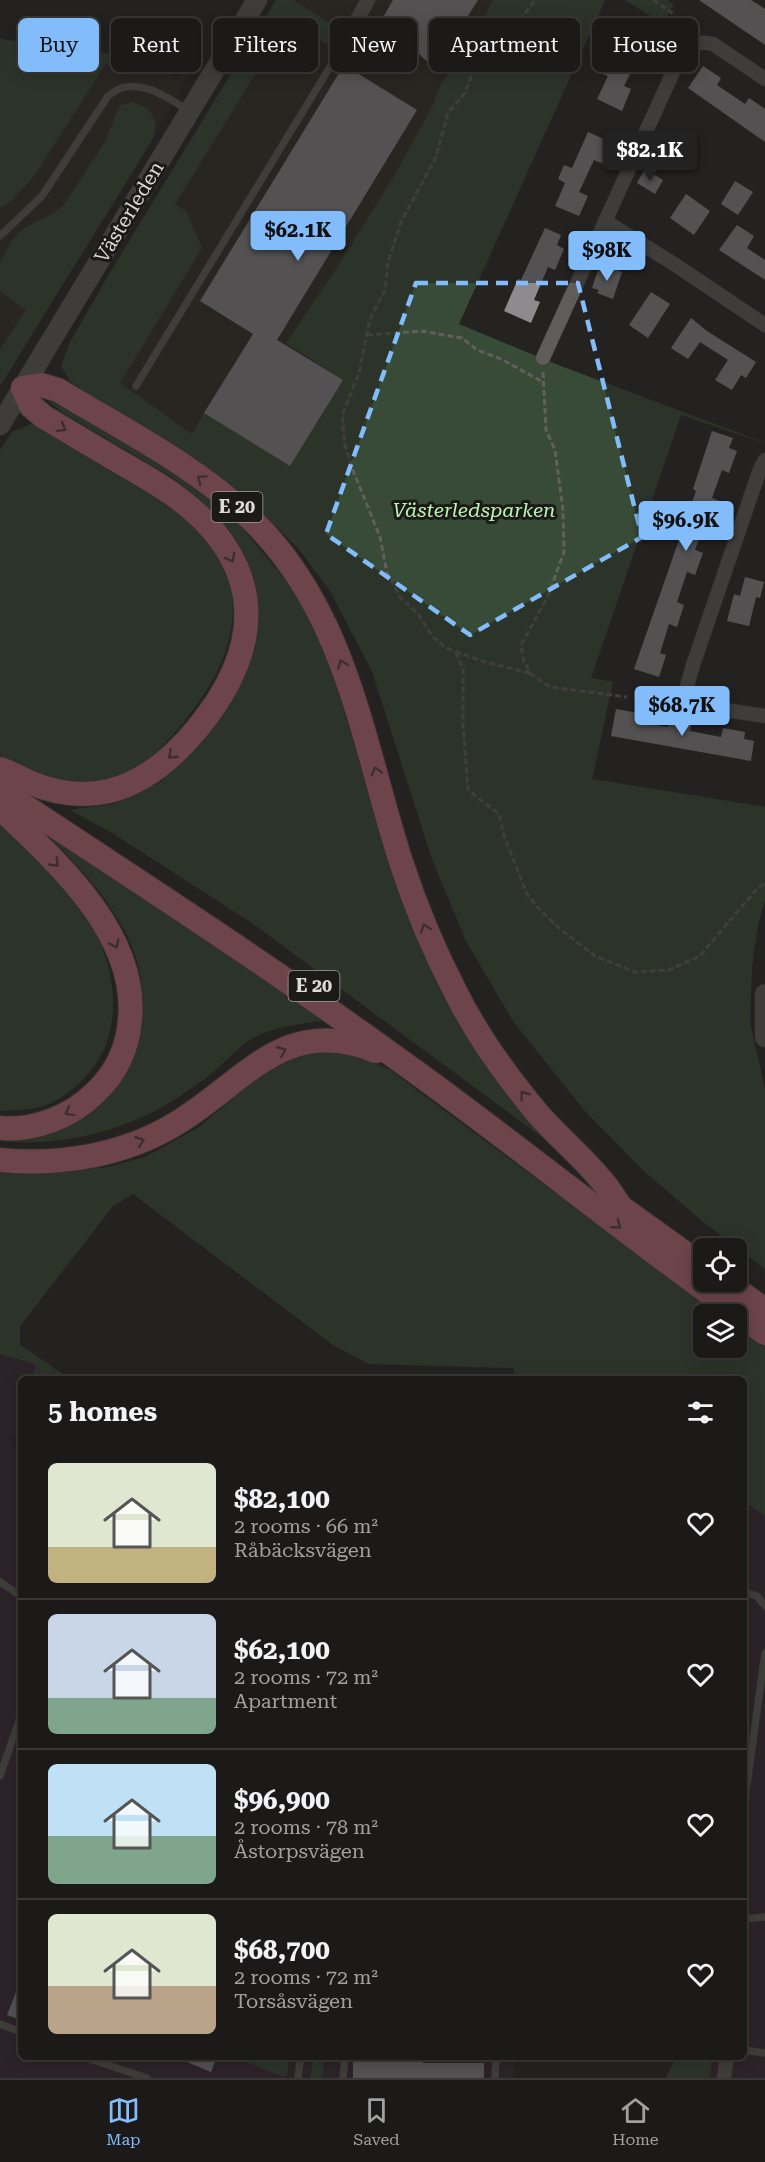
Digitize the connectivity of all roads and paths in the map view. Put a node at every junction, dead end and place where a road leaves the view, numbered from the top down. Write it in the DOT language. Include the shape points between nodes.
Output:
graph roads {
  1 [pos="257,0"];
  2 [pos="368,0"];
  3 [pos="535,0"];
  4 [pos="652,0"];
  5 [pos="358,18"];
  6 [pos="677,18"];
  7 [pos="698,44"];
  8 [pos="330,67"];
  9 [pos="672,72"];
  10 [pos="765,79"];
  11 [pos="190,111"];
  12 [pos="605,222"];
  13 [pos="0,235"];
  14 [pos="765,325"];
  15 [pos="367,335"];
  16 [pos="543,358"];
  17 [pos="543,383"];
  18 [pos="136,386"];
  19 [pos="23,388"];
  20 [pos="0,425"];
  21 [pos="765,460"];
  22 [pos="456,652"];
  23 [pos="530,673"];
  24 [pos="640,697"];
  25 [pos="682,704"];
  26 [pos="765,716"];
  27 [pos="0,769"];
  28 [pos="0,776"];
  29 [pos="0,790"];
  30 [pos="0,808"];
  31 [pos="765,884"];
  32 [pos="765,994"];
  33 [pos="765,1036"];
  34 [pos="403,1062"];
  35 [pos="0,1128"];
  36 [pos="0,1160"];
  37 [pos="620,1206"];
  38 [pos="693,1259"];
  39 [pos="740,1292"];
  40 [pos="765,1310"];
  41 [pos="765,1333"];
  42 [pos="0,1582"];
  43 [pos="747,1593"];
  44 [pos="18,1594"];
  45 [pos="765,1606"];
  46 [pos="765,1653"];
  47 [pos="18,1724"];
  48 [pos="0,1776"];
  49 [pos="747,1784"];
  50 [pos="765,1917"];
  51 [pos="747,1919"];
  52 [pos="0,2024"];
  53 [pos="18,2031"];
  54 [pos="747,2050"];
  55 [pos="765,2053"];
  56 [pos="93,2060"];
  57 [pos="300,2060"];
  58 [pos="345,2060"];
  59 [pos="496,2060"];
  60 [pos="726,2060"];
  61 [pos="147,2078"];
  62 [pos="298,2078"];
  63 [pos="343,2078"];
  64 [pos="495,2078"];
  65 [pos="724,2078"];
  1 -- 11 [label="main road, Västerleden"];
  2 -- 5 [label="street"];
  3 -- 15 [label="path" via="475,66 465,93 448,113 436,157 401,222 388,262 385,290 370,319"];
  4 -- 6 [label="path"];
  7 -- 10 [label="street" via="713,44"];
  8 -- 18 [label="lane"];
  9 -- 12 [label="street"];
  11 -- 13 [label="lane" via="140,87 123,87 108,96 42,196"];
  11 -- 19 [label="main road, Västerleden"];
  12 -- 14 [label="street"];
  12 -- 16 [label="street"];
  15 -- 17 [label="path" via="421,331 462,338 477,350"];
  15 -- 22 [label="path" via="359,373 342,415 345,445 380,537 387,573 400,597 418,614 432,636"];
  16 -- 17 [label="path"];
  17 -- 23 [label="path" via="546,430 555,450 563,510 564,552 548,596 521,645"];
  19 -- 20 [label="main road, Västerleden"];
  19 -- 27 [label="highway, E 20, one-way" via="31,406 44,417 159,485 209,526 234,564 247,614 239,659 220,701 177,752 147,775 110,791 69,794"];
  37 -- 19 [label="highway, E 20, one-way" via="603,1181 538,1114 457,997 401,863 356,701 337,648 306,588 280,551 217,490 165,455 58,390 41,385"];
  21 -- 25 [label="street"];
  22 -- 23 [label="path"];
  22 -- 31 [label="path" via="463,669 468,790 499,814 527,894 560,929 595,956 635,972 669,970 700,956"];
  23 -- 24 [label="path" via="550,687"];
  24 -- 25 [label="street"];
  25 -- 26 [label="street"];
  28 -- 37 [label="highway, E 20" via="306,980"];
  29 -- 34 [label="highway, E 20"];
  30 -- 35 [label="highway, one-way" via="71,880 106,925 126,970 131,1006 129,1031 117,1066 86,1102 36,1126"];
  32 -- 33 [label="main road"];
  36 -- 34 [label="highway, E 20, one-way" via="63,1159 110,1152 142,1141 176,1124 257,1063 297,1045 346,1042"];
  34 -- 41 [label="highway, E 20, one-way" via="641,1244"];
  37 -- 38 [label="highway, E 20"];
  39 -- 40 [label="highway"];
  42 -- 44 [label="lane"];
  43 -- 45 [label="lane" via="757,1596"];
  46 -- 49 [label="lane"];
  47 -- 48 [label="lane"];
  50 -- 51 [label="lane"];
  52 -- 53 [label="lane"];
  54 -- 55 [label="lane"];
  56 -- 61 [label="lane"];
  57 -- 62 [label="lane"];
  58 -- 63 [label="lane"];
  59 -- 64 [label="lane"];
  60 -- 65 [label="street"];
}
